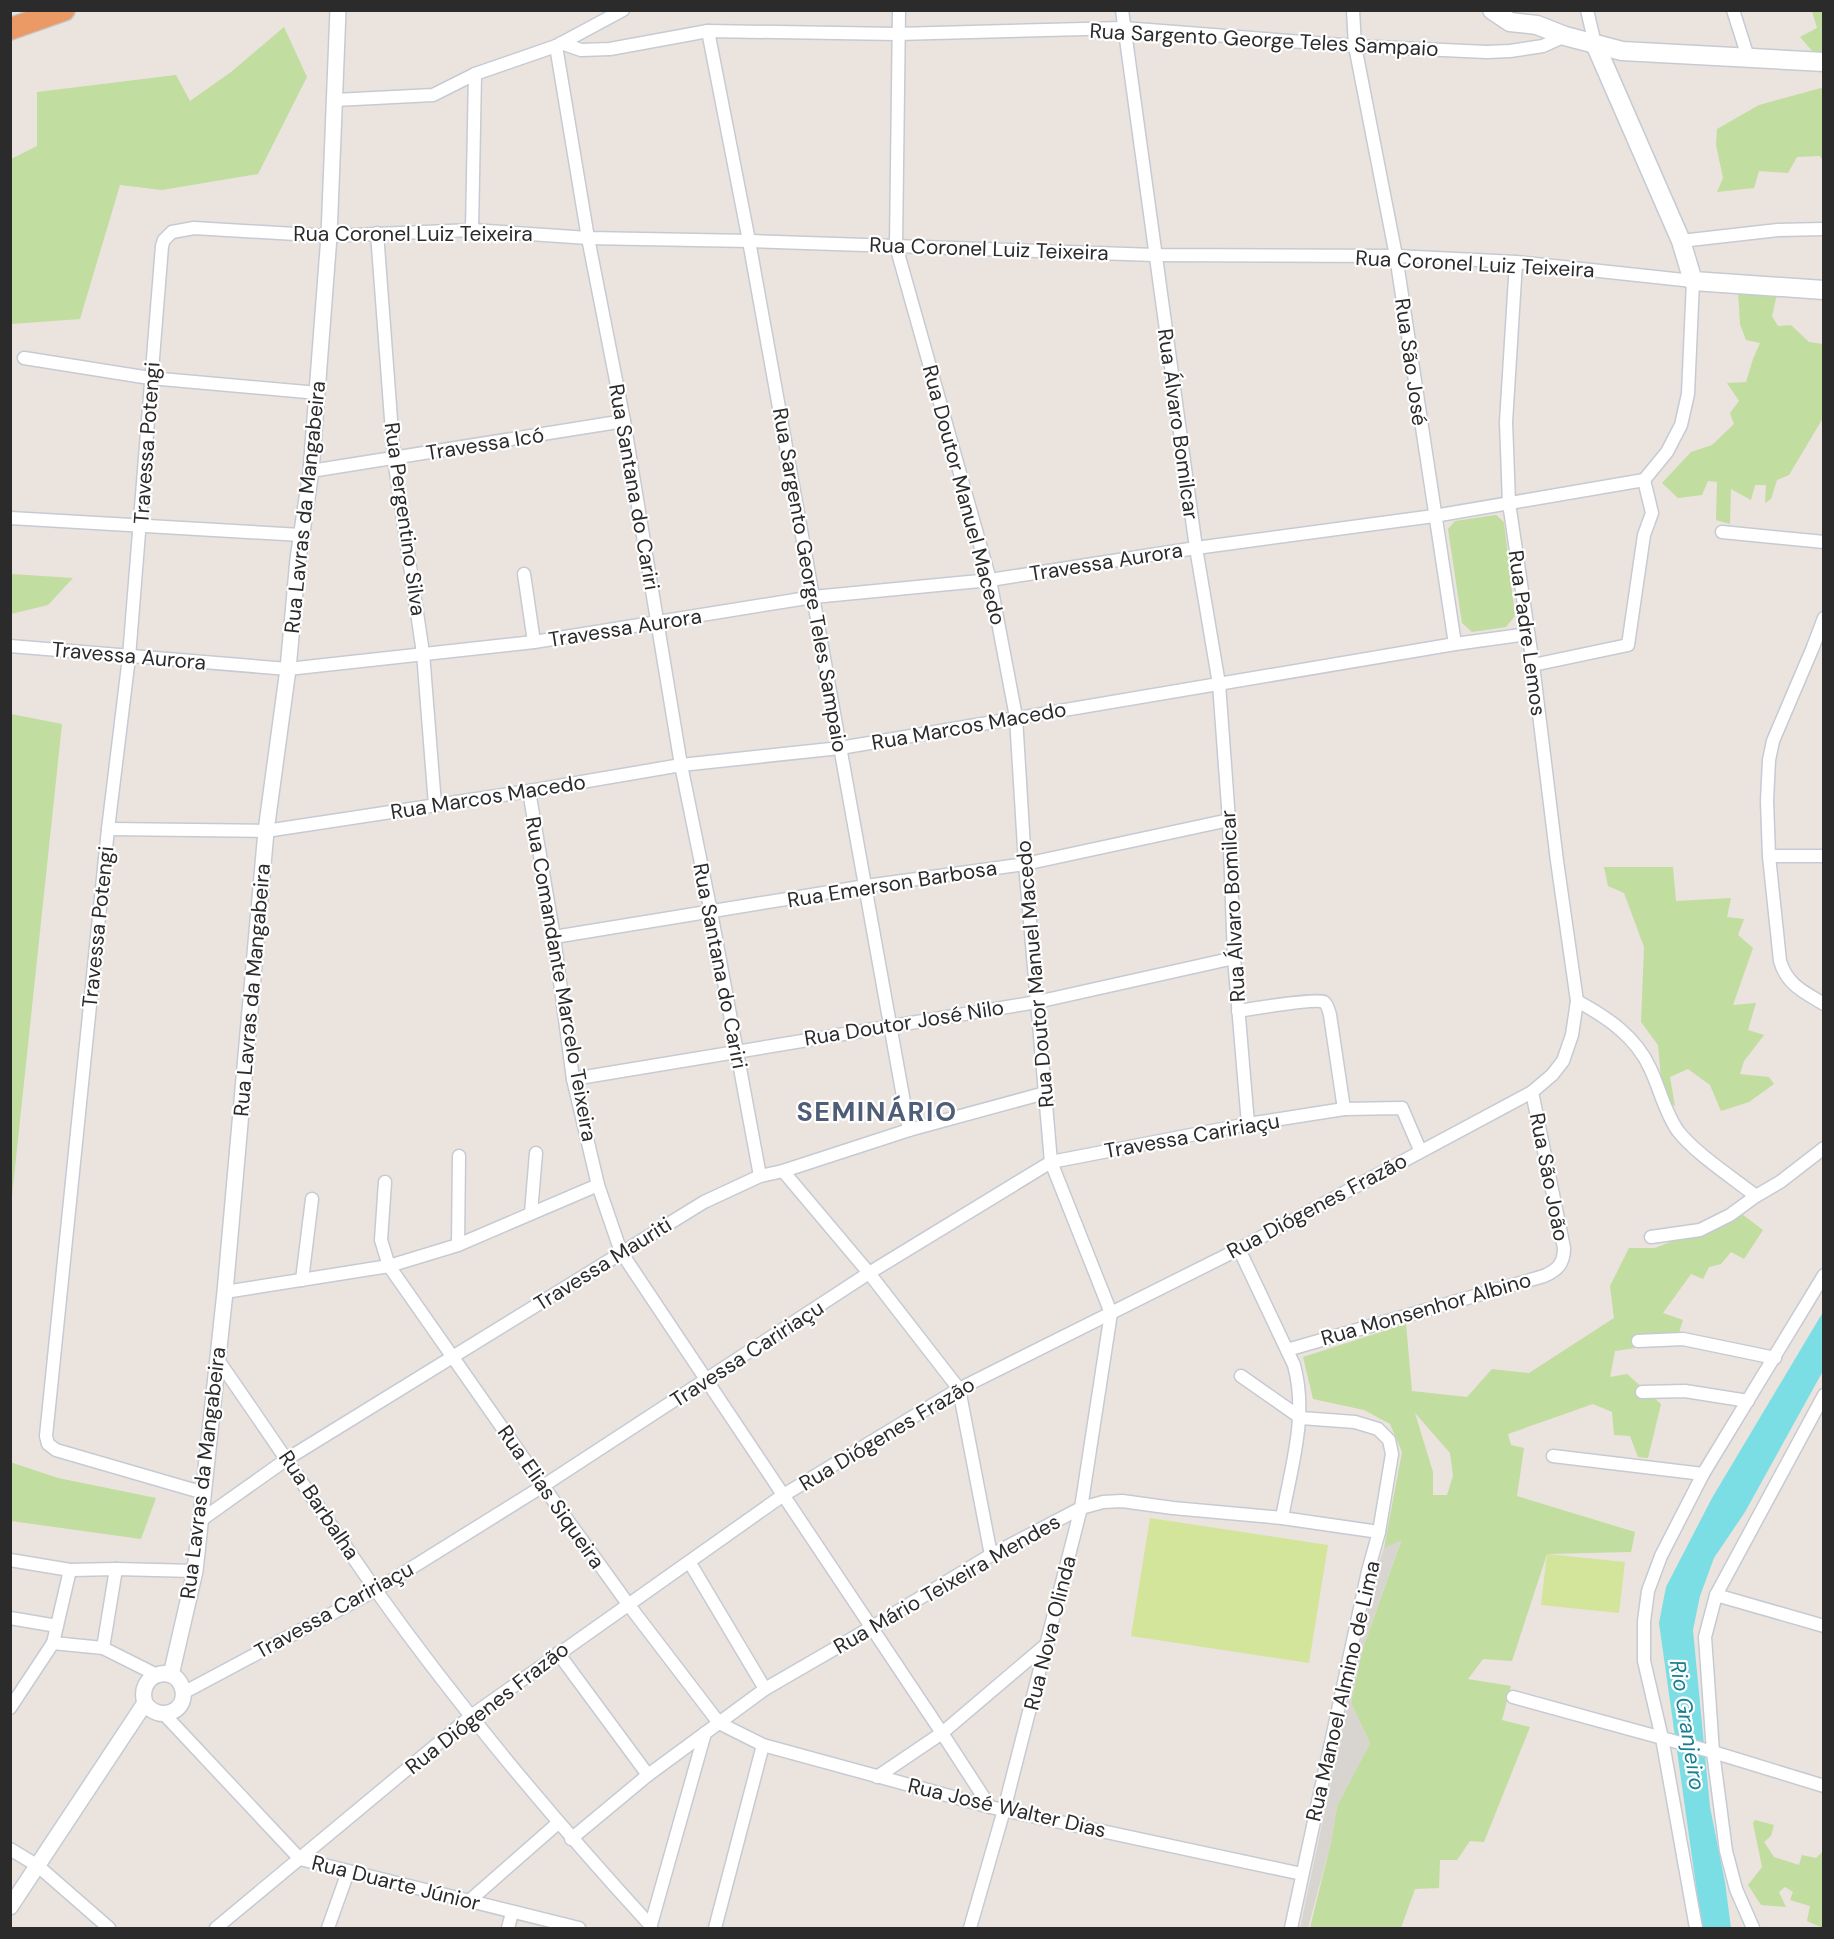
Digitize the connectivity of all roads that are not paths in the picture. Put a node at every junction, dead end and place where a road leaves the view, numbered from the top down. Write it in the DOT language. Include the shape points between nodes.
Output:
graph roads {
  1 [pos="64,10"];
  2 [pos="623,10"];
  3 [pos="899,10"];
  4 [pos="1122,10"];
  5 [pos="1353,10"];
  6 [pos="1492,10"];
  7 [pos="1525,10"];
  8 [pos="1587,10"];
  9 [pos="1733,10"];
  10 [pos="341,12"];
  11 [pos="1537,25"];
  12 [pos="1123,28"];
  13 [pos="10,29"];
  14 [pos="708,31"];
  15 [pos="897,34"];
  16 [pos="1565,36"];
  17 [pos="1595,44"];
  18 [pos="558,45"];
  19 [pos="1355,46"];
  20 [pos="1748,57"];
  21 [pos="1824,62"];
  22 [pos="475,74"];
  23 [pos="335,100"];
  24 [pos="1824,229"];
  25 [pos="472,230"];
  26 [pos="377,233"];
  27 [pos="329,236"];
  28 [pos="588,238"];
  29 [pos="749,241"];
  30 [pos="1681,241"];
  31 [pos="162,246"];
  32 [pos="896,246"];
  33 [pos="1155,255"];
  34 [pos="1396,256"];
  35 [pos="1516,262"];
  36 [pos="1693,280"];
  37 [pos="1824,290"];
  38 [pos="24,358"];
  39 [pos="150,378"];
  40 [pos="318,393"];
  41 [pos="624,422"];
  42 [pos="394,459"];
  43 [pos="311,471"];
  44 [pos="1644,480"];
  45 [pos="1509,503"];
  46 [pos="1434,516"];
  47 [pos="10,518"];
  48 [pos="141,526"];
  49 [pos="1722,532"];
  50 [pos="301,535"];
  51 [pos="1824,542"];
  52 [pos="1196,548"];
  53 [pos="524,574"];
  54 [pos="990,580"];
  55 [pos="813,597"];
  56 [pos="1824,618"];
  57 [pos="657,622"];
  58 [pos="1528,634"];
  59 [pos="534,642"];
  60 [pos="1455,644"];
  61 [pos="10,646"];
  62 [pos="423,653"];
  63 [pos="129,657"];
  64 [pos="1533,665"];
  65 [pos="288,669"];
  66 [pos="1219,684"];
  67 [pos="1016,717"];
  68 [pos="840,748"];
  69 [pos="681,765"];
  70 [pos="530,791"];
  71 [pos="435,805"];
  72 [pos="1229,820"];
  73 [pos="108,829"];
  74 [pos="266,831"];
  75 [pos="1769,856"];
  76 [pos="1824,856"];
  77 [pos="1025,864"];
  78 [pos="866,886"];
  79 [pos="711,912"];
  80 [pos="554,937"];
  81 [pos="1234,958"];
  82 [pos="1577,1001"];
  83 [pos="1037,1002"];
  84 [pos="1824,1004"];
  85 [pos="1238,1011"];
  86 [pos="892,1025"];
  87 [pos="736,1051"];
  88 [pos="573,1079"];
  89 [pos="1532,1092"];
  90 [pos="1045,1093"];
  91 [pos="1344,1109"];
  92 [pos="1248,1124"];
  93 [pos="909,1130"];
  94 [pos="1824,1148"];
  95 [pos="1420,1150"];
  96 [pos="536,1153"];
  97 [pos="459,1156"];
  98 [pos="1051,1162"];
  99 [pos="783,1171"];
  100 [pos="760,1176"];
  101 [pos="385,1182"];
  102 [pos="598,1185"];
  103 [pos="1756,1196"];
  104 [pos="312,1199"];
  105 [pos="531,1213"];
  106 [pos="1651,1237"];
  107 [pos="458,1245"];
  108 [pos="1239,1249"];
  109 [pos="621,1251"];
  110 [pos="1562,1263"];
  111 [pos="389,1266"];
  112 [pos="869,1274"];
  113 [pos="1824,1275"];
  114 [pos="302,1280"];
  115 [pos="225,1292"];
  116 [pos="1111,1312"];
  117 [pos="1638,1341"];
  118 [pos="1287,1350"];
  119 [pos="453,1357"];
  120 [pos="1775,1358"];
  121 [pos="218,1360"];
  122 [pos="1241,1376"];
  123 [pos="706,1381"];
  124 [pos="959,1389"];
  125 [pos="1642,1392"];
  126 [pos="1824,1395"];
  127 [pos="1748,1401"];
  128 [pos="1301,1418"];
  129 [pos="1817,1420"];
  130 [pos="1553,1456"];
  131 [pos="288,1459"];
  132 [pos="1703,1474"];
  133 [pos="543,1486"];
  134 [pos="204,1493"];
  135 [pos="782,1496"];
  136 [pos="1080,1508"];
  137 [pos="1282,1518"];
  138 [pos="201,1520"];
  139 [pos="1379,1532"];
  140 [pos="991,1555"];
  141 [pos="10,1560"];
  142 [pos="690,1563"];
  143 [pos="116,1569"];
  144 [pos="70,1570"];
  145 [pos="195,1571"];
  146 [pos="376,1590"];
  147 [pos="1716,1594"];
  148 [pos="628,1604"];
  149 [pos="10,1618"];
  150 [pos="57,1626"];
  151 [pos="1824,1626"];
  152 [pos="872,1627"];
  153 [pos="52,1643"];
  154 [pos="1048,1643"];
  155 [pos="103,1648"];
  156 [pos="558,1653"];
  157 [pos="164,1675"];
  158 [pos="765,1689"];
  159 [pos="183,1693"];
  160 [pos="1513,1697"];
  161 [pos="145,1703"];
  162 [pos="10,1708"];
  163 [pos="164,1714"];
  164 [pos="471,1716"];
  165 [pos="718,1723"];
  166 [pos="705,1733"];
  167 [pos="942,1733"];
  168 [pos="1662,1738"];
  169 [pos="763,1745"];
  170 [pos="1713,1752"];
  171 [pos="648,1775"];
  172 [pos="877,1777"];
  173 [pos="1824,1786"];
  174 [pos="990,1807"];
  175 [pos="1004,1810"];
  176 [pos="558,1823"];
  177 [pos="571,1839"];
  178 [pos="10,1849"];
  179 [pos="300,1859"];
  180 [pos="38,1866"];
  181 [pos="348,1872"];
  182 [pos="1302,1874"];
  183 [pos="468,1902"];
  184 [pos="10,1907"];
  185 [pos="512,1913"];
  186 [pos="650,1927"];
  187 [pos="110,1929"];
  188 [pos="216,1929"];
  189 [pos="328,1929"];
  190 [pos="508,1929"];
  191 [pos="579,1929"];
  192 [pos="714,1929"];
  193 [pos="970,1929"];
  194 [pos="1291,1929"];
  195 [pos="1696,1929"];
  196 [pos="1753,1929"];
  1 -- 13 [label="highway"];
  2 -- 18 [label="street"];
  3 -- 15 [label="street, Rua Doutor Manuel Macedo"];
  4 -- 12 [label="street, Rua Álvaro Bomilcar"];
  5 -- 19 [label="street, Rua São José"];
  6 -- 11 [label="main road" via="1510,22"];
  7 -- 11 [label="main road"];
  8 -- 17 [label="street"];
  9 -- 20 [label="street"];
  10 -- 23 [label="street, Rua Lavras da Mangabeira"];
  11 -- 16 [label="main road"];
  12 -- 15 [label="street, Rua Sargento George Teles Sampaio"];
  12 -- 19 [label="street, Rua Sargento George Teles Sampaio"];
  12 -- 33 [label="street, Rua Álvaro Bomilcar"];
  14 -- 15 [label="street, Rua Sargento George Teles Sampaio"];
  14 -- 18 [label="street, Rua Sargento George Teles Sampaio" via="610,49 581,50"];
  14 -- 29 [label="street, Rua Sargento George Teles Sampaio"];
  15 -- 32 [label="street, Rua Doutor Manuel Macedo"];
  16 -- 17 [label="main road"];
  16 -- 19 [label="street, Rua Sargento George Teles Sampaio" via="1544,46 1499,52"];
  17 -- 20 [label="main road" via="1622,51"];
  17 -- 30 [label="main road"];
  18 -- 22 [label="street"];
  18 -- 28 [label="street, Rua Santana do Cariri"];
  19 -- 34 [label="street, Rua São José"];
  20 -- 21 [label="main road"];
  22 -- 23 [label="street" via="433,95"];
  22 -- 25 [label="street"];
  23 -- 27 [label="street, Rua Lavras da Mangabeira"];
  24 -- 30 [label="street"];
  25 -- 26 [label="street, Rua Coronel Luiz Teixeira"];
  25 -- 28 [label="street, Rua Coronel Luiz Teixeira"];
  26 -- 27 [label="street, Rua Coronel Luiz Teixeira"];
  26 -- 42 [label="street, Rua Pergentino Silva"];
  27 -- 31 [label="street, Rua Coronel Luiz Teixeira" via="194,228 172,232"];
  27 -- 40 [label="street, Rua Lavras da Mangabeira"];
  28 -- 29 [label="street, Rua Coronel Luiz Teixeira"];
  28 -- 41 [label="street, Rua Santana do Cariri"];
  29 -- 32 [label="street, Rua Coronel Luiz Teixeira"];
  29 -- 55 [label="street, Rua Sargento George Teles Sampaio"];
  30 -- 36 [label="main road"];
  31 -- 39 [label="street, Travessa Potengi"];
  32 -- 33 [label="street, Rua Coronel Luiz Teixeira"];
  32 -- 54 [label="street, Rua Doutor Manuel Macedo"];
  33 -- 34 [label="street, Rua Coronel Luiz Teixeira"];
  33 -- 52 [label="street, Rua Álvaro Bomilcar"];
  34 -- 35 [label="street, Rua Coronel Luiz Teixeira"];
  34 -- 46 [label="street, Rua São José"];
  35 -- 36 [label="street, Rua Coronel Luiz Teixeira"];
  35 -- 45 [label="street, Rua Padre Lemos" via="1506,422"];
  36 -- 37 [label="main road, Rua Coronel Luiz Teixeira"];
  36 -- 44 [label="street" via="1688,394 1681,425 1667,452"];
  38 -- 39 [label="street"];
  39 -- 40 [label="street"];
  39 -- 48 [label="street, Travessa Potengi"];
  40 -- 43 [label="street, Rua Lavras da Mangabeira"];
  41 -- 42 [label="street, Travessa Icó"];
  41 -- 57 [label="street, Rua Santana do Cariri"];
  42 -- 43 [label="street, Travessa Icó"];
  42 -- 62 [label="street, Rua Pergentino Silva"];
  43 -- 50 [label="street, Rua Lavras da Mangabeira"];
  44 -- 45 [label="street, Travessa Aurora"];
  44 -- 64 [label="street" via="1652,513 1644,535 1628,645"];
  45 -- 46 [label="street, Travessa Aurora"];
  45 -- 58 [label="street, Rua Padre Lemos"];
  46 -- 52 [label="street, Travessa Aurora"];
  46 -- 60 [label="street, Rua São José"];
  47 -- 48 [label="street"];
  48 -- 50 [label="street"];
  48 -- 63 [label="street, Travessa Potengi"];
  49 -- 51 [label="street"];
  50 -- 65 [label="street, Rua Lavras da Mangabeira"];
  52 -- 54 [label="street, Travessa Aurora"];
  52 -- 66 [label="street, Rua Álvaro Bomilcar"];
  53 -- 59 [label="street, Travessa Aurora"];
  54 -- 55 [label="street, Travessa Aurora"];
  54 -- 67 [label="street, Rua Doutor Manuel Macedo"];
  55 -- 57 [label="street, Travessa Aurora"];
  55 -- 68 [label="street, Rua Sargento George Teles Sampaio"];
  56 -- 75 [label="street" via="1773,741 1767,801"];
  57 -- 59 [label="street, Travessa Aurora"];
  57 -- 69 [label="street, Rua Santana do Cariri"];
  58 -- 60 [label="street, Rua Marcos Macedo"];
  58 -- 64 [label="street, Rua Padre Lemos"];
  59 -- 62 [label="street, Travessa Aurora"];
  60 -- 66 [label="street, Rua Marcos Macedo"];
  61 -- 63 [label="street, Travessa Aurora"];
  62 -- 65 [label="street, Travessa Aurora"];
  62 -- 71 [label="street, Rua Pergentino Silva"];
  63 -- 65 [label="street, Travessa Aurora"];
  63 -- 73 [label="street, Travessa Potengi"];
  64 -- 82 [label="street, Rua Padre Lemos"];
  65 -- 74 [label="street, Rua Lavras da Mangabeira"];
  66 -- 67 [label="street, Rua Marcos Macedo"];
  66 -- 72 [label="street, Rua Álvaro Bomilcar"];
  67 -- 68 [label="street, Rua Marcos Macedo"];
  67 -- 77 [label="street, Rua Doutor Manuel Macedo"];
  68 -- 69 [label="street, Rua Marcos Macedo"];
  68 -- 78 [label="street, Rua Sargento George Teles Sampaio"];
  69 -- 70 [label="street, Rua Marcos Macedo"];
  69 -- 79 [label="street, Rua Santana do Cariri"];
  70 -- 71 [label="street, Rua Marcos Macedo"];
  70 -- 80 [label="street, Rua Comandante Marcelo Teixeira"];
  71 -- 74 [label="street, Rua Marcos Macedo"];
  72 -- 77 [label="street, Rua Emerson Barbosa"];
  72 -- 81 [label="street, Rua Álvaro Bomilcar"];
  73 -- 74 [label="street, Rua Marcos Macedo"];
  73 -- 134 [label="street, Travessa Potengi" via="46,1436 48,1444 56,1450"];
  74 -- 115 [label="street, Rua Lavras da Mangabeira"];
  75 -- 76 [label="street"];
  75 -- 84 [label="street" via="1783,972 1804,993"];
  77 -- 78 [label="street, Rua Emerson Barbosa"];
  77 -- 83 [label="street, Rua Doutor Manuel Macedo"];
  78 -- 79 [label="street, Rua Emerson Barbosa"];
  78 -- 86 [label="street, Rua Sargento George Teles Sampaio"];
  79 -- 80 [label="street, Rua Emerson Barbosa"];
  79 -- 87 [label="street, Rua Santana do Cariri"];
  80 -- 88 [label="street, Rua Comandante Marcelo Teixeira"];
  81 -- 83 [label="street, Rua Doutor José Nilo"];
  81 -- 85 [label="street, Rua Álvaro Bomilcar"];
  82 -- 89 [label="street, Rua Diógenes Frazão" via="1563,1061"];
  82 -- 103 [label="street" via="1634,1043 1650,1066 1678,1131"];
  83 -- 86 [label="street, Rua Doutor José Nilo"];
  83 -- 90 [label="street, Rua Doutor Manuel Macedo"];
  85 -- 91 [label="street" via="1317,1001 1326,1004"];
  85 -- 92 [label="street, Rua Álvaro Bomilcar"];
  86 -- 87 [label="street, Rua Doutor José Nilo"];
  86 -- 93 [label="street, Rua Sargento George Teles Sampaio"];
  87 -- 88 [label="street, Rua Doutor José Nilo"];
  87 -- 100 [label="street, Rua Santana do Cariri"];
  88 -- 102 [label="street, Rua Comandante Marcelo Teixeira"];
  89 -- 95 [label="street, Rua Diógenes Frazão"];
  89 -- 110 [label="street, Rua São João" via="1563,1241"];
  90 -- 93 [label="street, Travessa Mauriti"];
  90 -- 98 [label="street, Rua Doutor Manuel Macedo"];
  91 -- 92 [label="street, Travessa Caririaçu"];
  91 -- 95 [label="street, Travessa Caririaçu" via="1399,1107"];
  92 -- 98 [label="street, Travessa Caririaçu"];
  93 -- 99 [label="street, Travessa Mauriti"];
  94 -- 103 [label="street"];
  95 -- 108 [label="street, Rua Diógenes Frazão"];
  96 -- 105 [label="street"];
  97 -- 107 [label="street"];
  98 -- 112 [label="street, Travessa Caririaçu"];
  98 -- 116 [label="street, Rua Doutor Manuel Macedo"];
  99 -- 100 [label="street, Travessa Mauriti"];
  99 -- 112 [label="street"];
  100 -- 109 [label="street, Travessa Mauriti" via="704,1202"];
  101 -- 111 [label="street, Rua Elias Siqueira" via="381,1240"];
  102 -- 105 [label="street"];
  102 -- 109 [label="street, Rua Comandante Marcelo Teixeira"];
  103 -- 106 [label="street" via="1700,1230"];
  104 -- 114 [label="street"];
  105 -- 107 [label="street"];
  107 -- 111 [label="street"];
  108 -- 116 [label="street, Rua Diógenes Frazão"];
  108 -- 118 [label="street"];
  109 -- 119 [label="street, Travessa Mauriti"];
  109 -- 123 [label="street, Rua Comandante Marcelo Teixeira"];
  110 -- 118 [label="street, Rua Monsenhor Albino" via="1544,1276"];
  111 -- 114 [label="street"];
  111 -- 119 [label="street, Rua Elias Siqueira"];
  112 -- 123 [label="street, Travessa Caririaçu"];
  112 -- 124 [label="street"];
  113 -- 120 [label="street"];
  114 -- 115 [label="street"];
  115 -- 121 [label="street, Rua Lavras da Mangabeira"];
  116 -- 124 [label="street, Rua Diógenes Frazão"];
  116 -- 136 [label="street, Rua Nova Olinda"];
  117 -- 120 [label="street" via="1683,1339"];
  118 -- 128 [label="street" via="1298,1380"];
  119 -- 131 [label="street, Travessa Mauriti"];
  119 -- 133 [label="street, Rua Elias Siqueira"];
  120 -- 127 [label="street"];
  121 -- 131 [label="street, Rua Barbalha"];
  121 -- 134 [label="street, Rua Lavras da Mangabeira"];
  122 -- 128 [label="street"];
  123 -- 133 [label="street, Travessa Caririaçu"];
  123 -- 135 [label="street, Rua Comandante Marcelo Teixeira"];
  124 -- 135 [label="street, Rua Diógenes Frazão"];
  124 -- 140 [label="street"];
  125 -- 127 [label="street" via="1685,1391"];
  126 -- 129 [label="street"];
  127 -- 132 [label="street"];
  128 -- 137 [label="street"];
  128 -- 139 [label="street, Rua Manoel Almino de Lima" via="1370,1425 1389,1440 1392,1454"];
  129 -- 147 [label="street"];
  130 -- 132 [label="street"];
  131 -- 138 [label="street, Travessa Mauriti"];
  131 -- 146 [label="street, Rua Barbalha"];
  132 -- 168 [label="street" via="1661,1556 1648,1591 1644,1661"];
  133 -- 146 [label="street, Travessa Caririaçu"];
  133 -- 148 [label="street, Rua Elias Siqueira"];
  134 -- 138 [label="street, Rua Lavras da Mangabeira"];
  135 -- 142 [label="street, Rua Diógenes Frazão"];
  135 -- 152 [label="street, Rua Comandante Marcelo Teixeira"];
  136 -- 137 [label="street, Rua Mário Teixeira Mendes" via="1122,1501"];
  136 -- 140 [label="street, Rua Mário Teixeira Mendes"];
  136 -- 154 [label="street, Rua Nova Olinda"];
  137 -- 139 [label="street, Rua Mário Teixeira Mendes"];
  138 -- 145 [label="street, Rua Lavras da Mangabeira"];
  139 -- 182 [label="street, Rua Manoel Almino de Lima"];
  140 -- 152 [label="street, Rua Mário Teixeira Mendes"];
  141 -- 144 [label="street"];
  142 -- 148 [label="street, Rua Diógenes Frazão"];
  142 -- 158 [label="street"];
  143 -- 144 [label="street"];
  143 -- 145 [label="street"];
  143 -- 155 [label="street"];
  144 -- 150 [label="street"];
  145 -- 157 [label="street, Rua Lavras da Mangabeira"];
  146 -- 159 [label="street, Travessa Caririaçu"];
  146 -- 164 [label="street, Rua Barbalha"];
  147 -- 151 [label="street"];
  147 -- 170 [label="street" via="1705,1637"];
  148 -- 156 [label="street, Rua Diógenes Frazão"];
  148 -- 165 [label="street, Rua Elias Siqueira"];
  149 -- 150 [label="street"];
  150 -- 153 [label="street"];
  152 -- 158 [label="street, Rua Mário Teixeira Mendes"];
  152 -- 167 [label="street, Rua Comandante Marcelo Teixeira"];
  153 -- 155 [label="street"];
  153 -- 162 [label="street"];
  154 -- 167 [label="street"];
  154 -- 175 [label="street, Rua Nova Olinda"];
  155 -- 157 [label="street"];
  156 -- 164 [label="street, Rua Diógenes Frazão"];
  156 -- 171 [label="street"];
  157 -- 159 [label="street" via="180,1682"];
  157 -- 161 [label="street, Rua Lavras da Mangabeira" via="152,1677 144,1686"];
  158 -- 165 [label="street, Rua Mário Teixeira Mendes"];
  159 -- 163 [label="street" via="180,1705"];
  160 -- 168 [label="street"];
  161 -- 163 [label="street, Rua Duarte Júnior"];
  161 -- 180 [label="street, Rua Lavras da Mangabeira"];
  163 -- 179 [label="street, Rua Duarte Júnior"];
  164 -- 176 [label="street, Rua Barbalha"];
  164 -- 179 [label="street, Rua Diógenes Frazão"];
  165 -- 166 [label="street, Rua Mário Teixeira Mendes"];
  165 -- 169 [label="street, Rua José Walter Dias"];
  166 -- 171 [label="street, Rua Mário Teixeira Mendes"];
  166 -- 186 [label="street"];
  167 -- 172 [label="street"];
  167 -- 174 [label="street, Rua Comandante Marcelo Teixeira"];
  168 -- 170 [label="street"];
  168 -- 195 [label="street"];
  169 -- 172 [label="street, Rua José Walter Dias"];
  169 -- 192 [label="street"];
  170 -- 173 [label="street"];
  170 -- 196 [label="street" via="1730,1871"];
  171 -- 177 [label="street, Rua Mário Teixeira Mendes"];
  172 -- 174 [label="street, Rua José Walter Dias"];
  174 -- 175 [label="street, Rua José Walter Dias"];
  175 -- 182 [label="street, Rua José Walter Dias"];
  175 -- 193 [label="street, Rua Nova Olinda"];
  176 -- 177 [label="street, Rua Barbalha"];
  176 -- 183 [label="street"];
  177 -- 186 [label="street, Rua Barbalha"];
  178 -- 180 [label="street"];
  179 -- 181 [label="street, Rua Duarte Júnior"];
  179 -- 188 [label="street, Rua Diógenes Frazão"];
  180 -- 184 [label="street, Rua Lavras da Mangabeira"];
  180 -- 187 [label="street"];
  181 -- 183 [label="street, Rua Duarte Júnior"];
  181 -- 189 [label="street"];
  182 -- 194 [label="street, Rua Manoel Almino de Lima"];
  183 -- 185 [label="street, Rua Duarte Júnior"];
  185 -- 190 [label="street"];
  185 -- 191 [label="street, Rua Duarte Júnior"];
}
